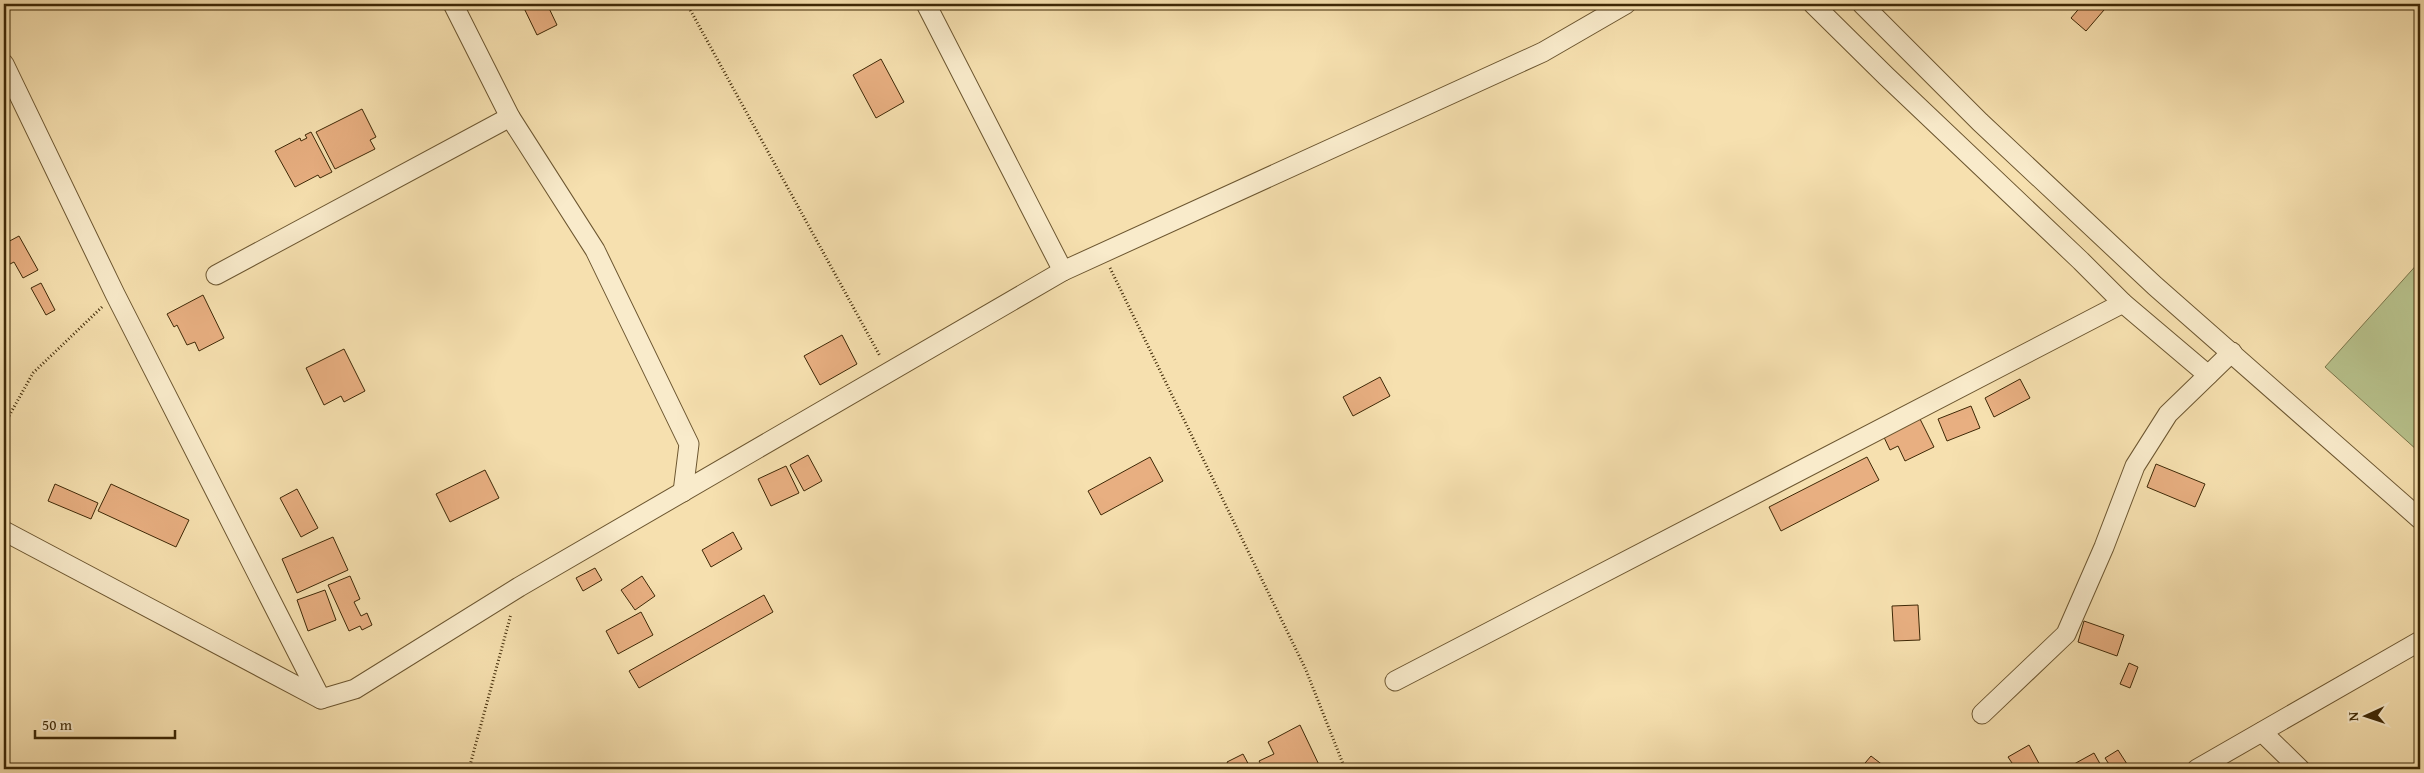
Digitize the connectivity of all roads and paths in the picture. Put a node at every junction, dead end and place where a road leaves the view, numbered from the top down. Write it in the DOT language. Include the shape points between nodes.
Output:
graph roads {
  1 [pos="453,4"];
  2 [pos="687,4"];
  3 [pos="926,4"];
  4 [pos="1626,4"];
  5 [pos="1813,4"];
  6 [pos="1862,4"];
  7 [pos="4,64"];
  8 [pos="510,117"];
  9 [pos="1102,252"];
  10 [pos="1063,271"];
  11 [pos="216,275"];
  12 [pos="115,294"];
  13 [pos="2122,303"];
  14 [pos="2232,352"];
  15 [pos="889,373"];
  16 [pos="2208,375"];
  17 [pos="4,425"];
  18 [pos="683,492"];
  19 [pos="2420,519"];
  20 [pos="4,531"];
  21 [pos="519,587"];
  22 [pos="2420,641"];
  23 [pos="1395,681"];
  24 [pos="322,698"];
  25 [pos="1982,714"];
  26 [pos="2262,732"];
  27 [pos="469,769"];
  28 [pos="1345,769"];
  29 [pos="2197,769"];
  30 [pos="2300,769"];
  1 -- 8 [label="street"];
  2 -- 15 [label="path"];
  3 -- 10 [label="street"];
  4 -- 9 [label="street" via="1542,52"];
  5 -- 13 [label="street"];
  6 -- 14 [label="street" via="2155,286"];
  7 -- 12 [label="street"];
  8 -- 11 [label="street"];
  8 -- 18 [label="street" via="595,250 689,444"];
  9 -- 10 [label="street"];
  9 -- 28 [label="path" via="1306,670"];
  10 -- 15 [label="street"];
  12 -- 17 [label="path" via="33,373"];
  12 -- 24 [label="street"];
  13 -- 16 [label="street"];
  13 -- 23 [label="street"];
  14 -- 16 [label="street"];
  14 -- 19 [label="street"];
  15 -- 18 [label="street"];
  16 -- 25 [label="street" via="2168,414 2135,466 2066,634"];
  18 -- 21 [label="street"];
  20 -- 24 [label="street"];
  21 -- 24 [label="street" via="355,689"];
  21 -- 27 [label="path"];
  22 -- 26 [label="street"];
  26 -- 29 [label="street"];
  26 -- 30 [label="street"];
}
